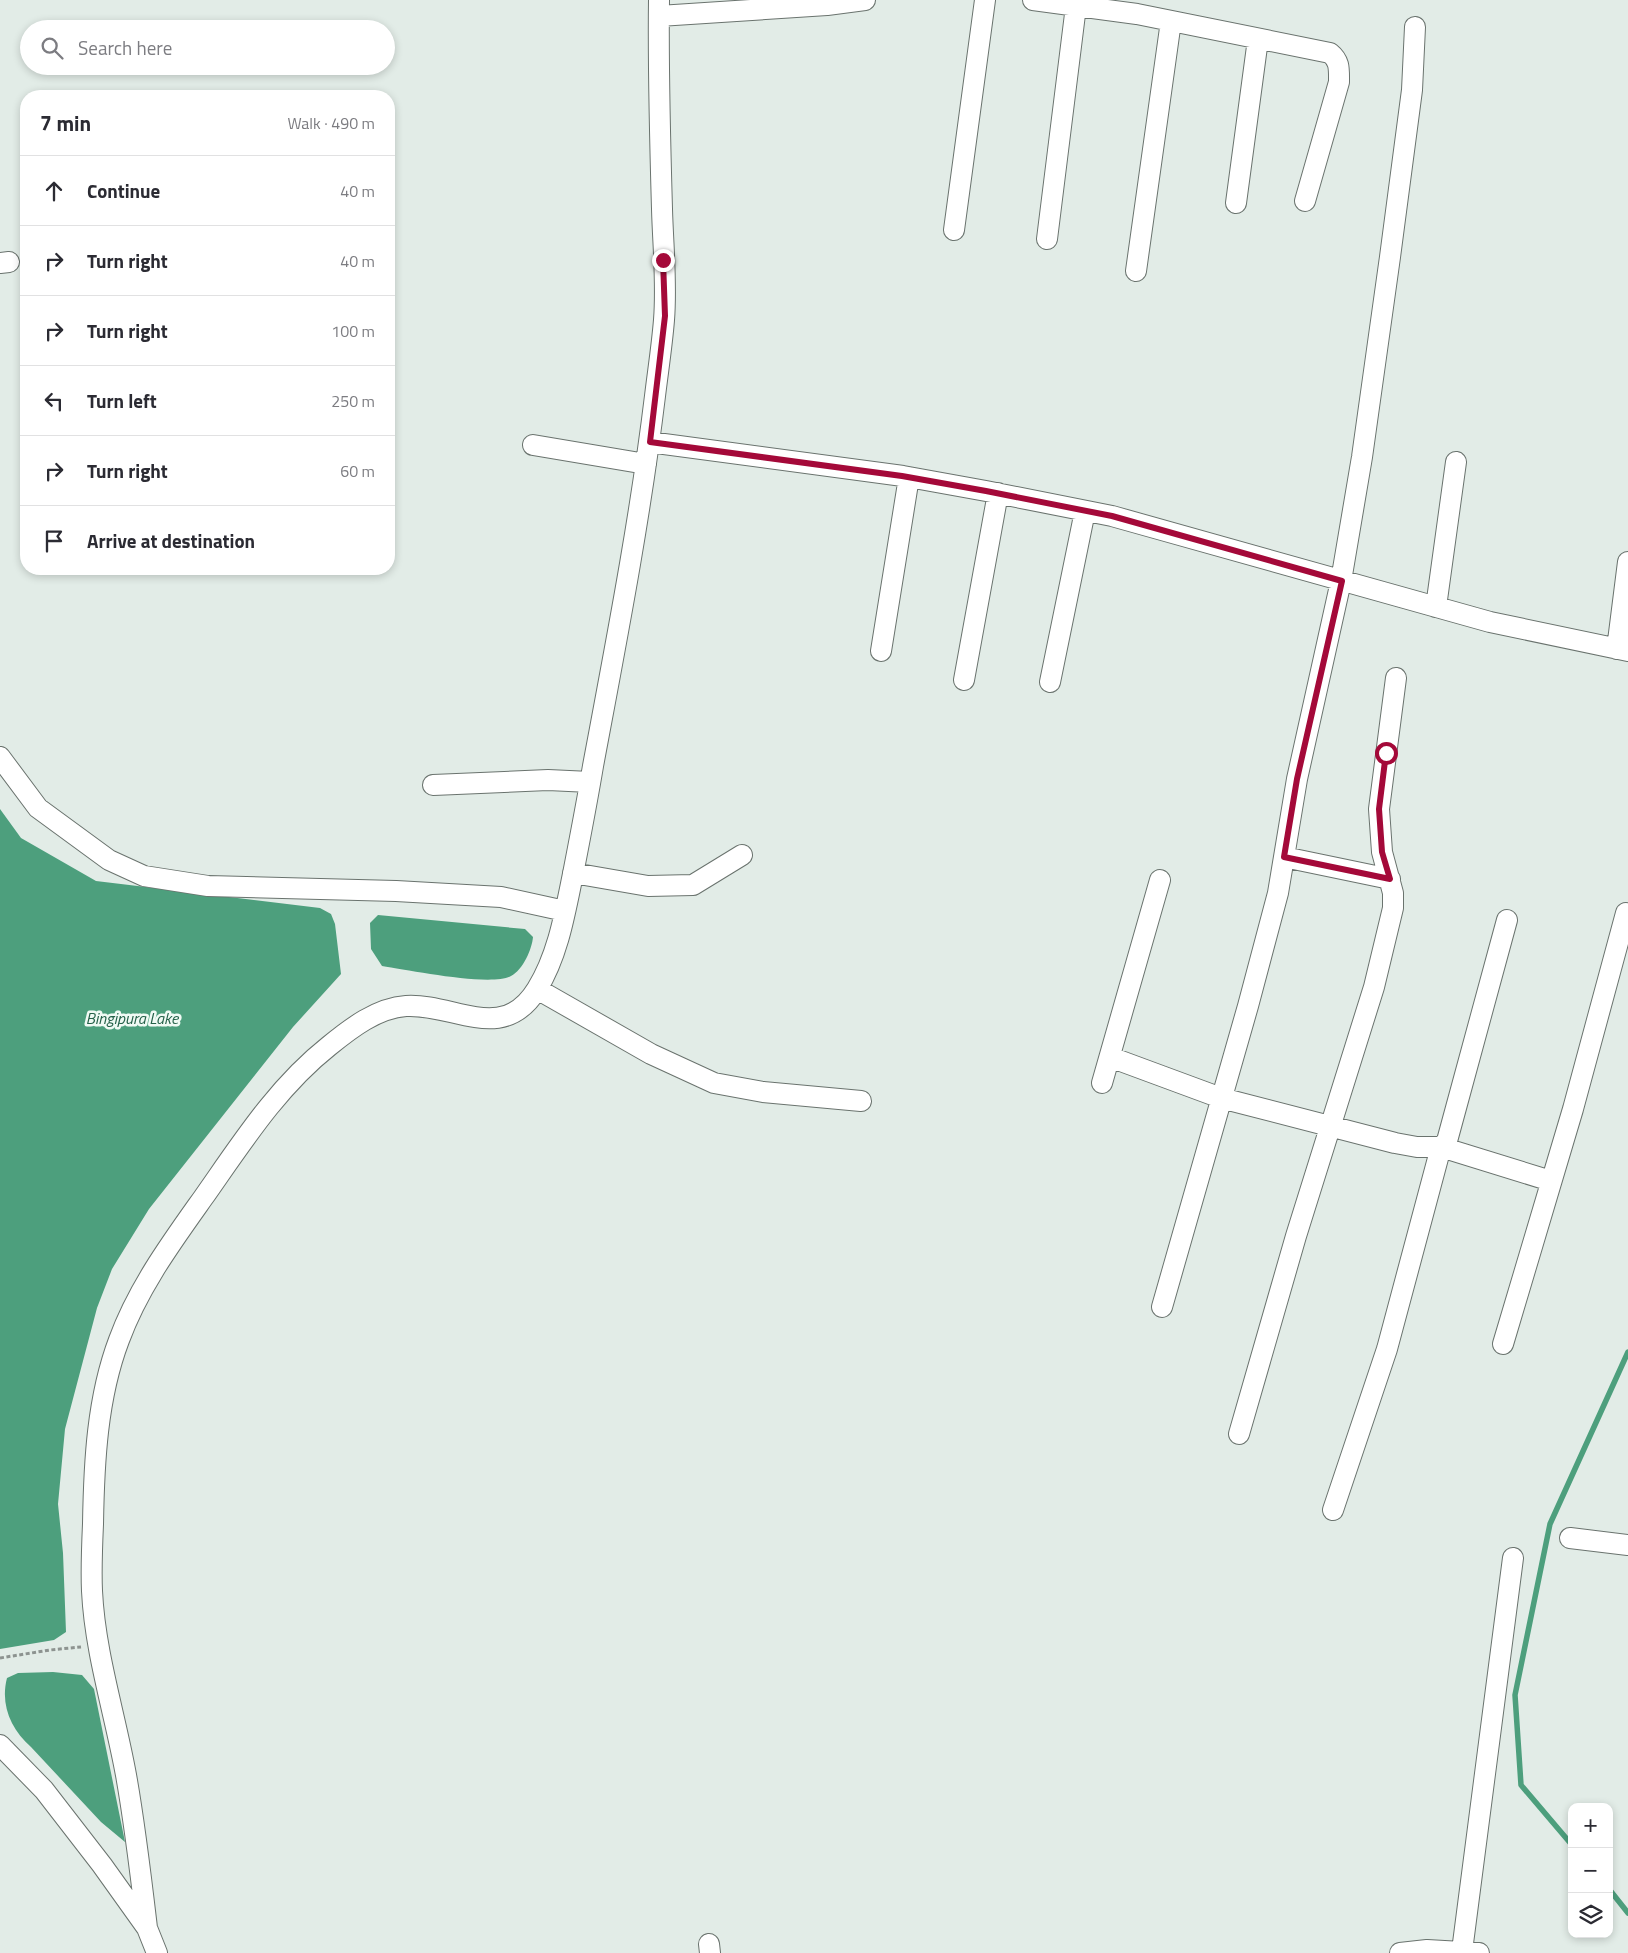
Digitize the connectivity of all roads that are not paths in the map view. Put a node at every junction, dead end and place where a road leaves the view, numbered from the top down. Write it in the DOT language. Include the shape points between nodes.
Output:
graph roads {
  1 [pos="865,0"];
  2 [pos="986,0"];
  3 [pos="1033,0"];
  4 [pos="1076,6"];
  5 [pos="659,8"];
  6 [pos="1171,21"];
  7 [pos="1415,27"];
  8 [pos="1258,39"];
  9 [pos="1305,201"];
  10 [pos="1236,203"];
  11 [pos="954,230"];
  12 [pos="1047,239"];
  13 [pos="1136,271"];
  14 [pos="650,442"];
  15 [pos="533,445"];
  16 [pos="1456,462"];
  17 [pos="646,464"];
  18 [pos="909,477"];
  19 [pos="998,493"];
  20 [pos="1085,511"];
  21 [pos="1628,562"];
  22 [pos="1342,581"];
  23 [pos="1436,607"];
  24 [pos="1623,650"];
  25 [pos="882,651"];
  26 [pos="1396,678"];
  27 [pos="964,680"];
  28 [pos="1050,682"];
  29 [pos="0,756"];
  30 [pos="590,782"];
  31 [pos="433,785"];
  32 [pos="742,855"];
  33 [pos="1284,857"];
  34 [pos="573,873"];
  35 [pos="1390,879"];
  36 [pos="1160,880"];
  37 [pos="565,911"];
  38 [pos="1626,913"];
  39 [pos="1507,920"];
  40 [pos="537,989"];
  41 [pos="1110,1057"];
  42 [pos="1102,1083"];
  43 [pos="1221,1098"];
  44 [pos="861,1101"];
  45 [pos="1331,1126"];
  46 [pos="1441,1147"];
  47 [pos="1551,1181"];
  48 [pos="1162,1307"];
  49 [pos="1503,1344"];
  50 [pos="1239,1434"];
  51 [pos="1333,1510"];
  52 [pos="1570,1538"];
  53 [pos="1628,1545"];
  54 [pos="1513,1558"];
  55 [pos="0,1746"];
  56 [pos="147,1928"];
  57 [pos="1471,1952"];
  58 [pos="157,1953"];
  59 [pos="1400,1953"];
  1 -- 5 [label="street" via="827,5"];
  2 -- 11 [label="street"];
  3 -- 4 [label="street"];
  4 -- 6 [label="street"];
  4 -- 12 [label="street"];
  5 -- 14 [label="street" via="665,316"];
  6 -- 8 [label="street"];
  6 -- 13 [label="street"];
  7 -- 22 [label="street" via="1412,90 1390,257"];
  8 -- 9 [label="street" via="1316,49 1337,58 1338,82"];
  8 -- 10 [label="street"];
  14 -- 17 [label="street"];
  14 -- 18 [label="street"];
  15 -- 17 [label="street"];
  16 -- 23 [label="street"];
  17 -- 30 [label="street"];
  18 -- 19 [label="street"];
  18 -- 25 [label="street"];
  19 -- 20 [label="street"];
  19 -- 27 [label="street"];
  20 -- 22 [label="street" via="1135,522"];
  20 -- 28 [label="street"];
  21 -- 24 [label="street"];
  22 -- 23 [label="street"];
  22 -- 33 [label="street" via="1297,779"];
  23 -- 24 [label="street" via="1490,622"];
  26 -- 35 [label="street" via="1379,809 1382,852"];
  29 -- 37 [label="street" via="38,808 109,860 144,876 208,886 501,897"];
  30 -- 31 [label="street" via="548,780"];
  30 -- 34 [label="street"];
  32 -- 34 [label="street" via="693,885 648,886"];
  33 -- 35 [label="street"];
  33 -- 43 [label="street" via="1278,893"];
  34 -- 37 [label="street"];
  35 -- 45 [label="street" via="1393,908 1374,987"];
  36 -- 41 [label="street"];
  37 -- 40 [label="street" via="555,949"];
  38 -- 47 [label="street"];
  39 -- 46 [label="street" via="1447,1141"];
  40 -- 44 [label="street" via="651,1054 714,1083 763,1092"];
  40 -- 56 [label="street" via="522,1006 505,1018 473,1017 433,1008 403,1006 374,1014 326,1048 271,1103 162,1257 139,1294 120,1336 98,1429 93,1488 92,1592 136,1835"];
  41 -- 42 [label="street"];
  41 -- 43 [label="street"];
  43 -- 45 [label="street"];
  43 -- 48 [label="street"];
  45 -- 46 [label="street" via="1410,1146"];
  45 -- 50 [label="street"];
  46 -- 47 [label="street"];
  46 -- 51 [label="street" via="1387,1349"];
  47 -- 49 [label="street"];
  52 -- 53 [label="street"];
  54 -- 57 [label="street"];
  55 -- 56 [label="street" via="44,1790"];
  56 -- 58 [label="street"];
  57 -- 59 [label="street" via="1428,1950"];
}
